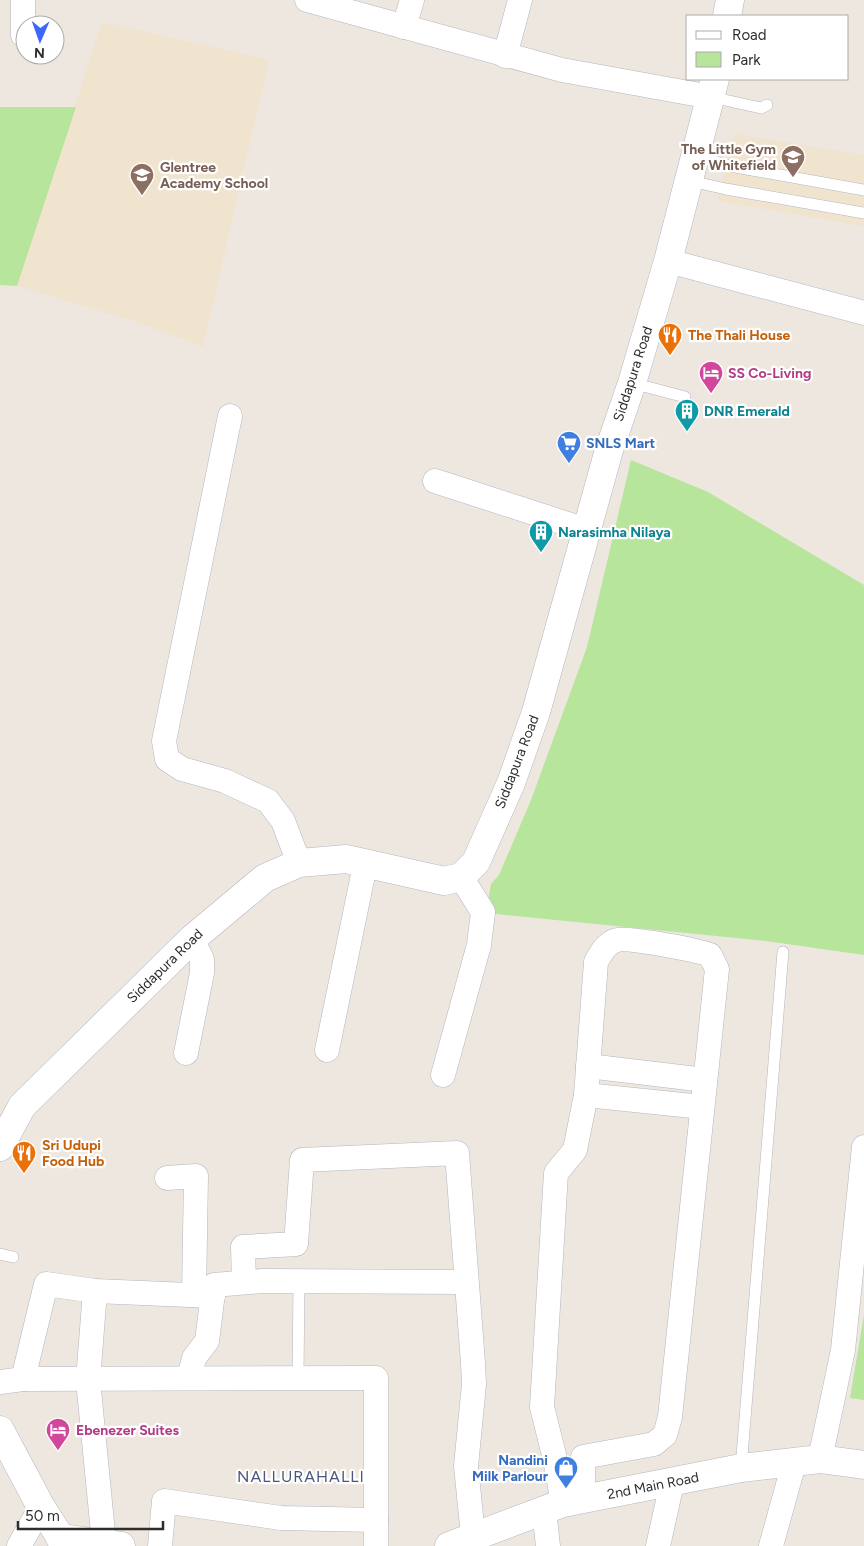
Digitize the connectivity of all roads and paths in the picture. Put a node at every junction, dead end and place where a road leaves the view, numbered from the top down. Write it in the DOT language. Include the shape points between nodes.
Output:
graph roads {
  1 [pos="23,0"];
  2 [pos="309,0"];
  3 [pos="412,0"];
  4 [pos="520,0"];
  5 [pos="730,0"];
  6 [pos="23,15"];
  7 [pos="727,15"];
  8 [pos="404,27"];
  9 [pos="505,56"];
  10 [pos="713,88"];
  11 [pos="767,105"];
  12 [pos="693,168"];
  13 [pos="864,190"];
  14 [pos="864,212"];
  15 [pos="668,262"];
  16 [pos="864,313"];
  17 [pos="632,383"];
  18 [pos="685,397"];
  19 [pos="230,416"];
  20 [pos="435,481"];
  21 [pos="586,530"];
  22 [pos="299,863"];
  23 [pos="365,865"];
  24 [pos="461,877"];
  25 [pos="192,939"];
  26 [pos="783,952"];
  27 [pos="327,1050"];
  28 [pos="186,1053"];
  29 [pos="588,1066"];
  30 [pos="443,1075"];
  31 [pos="705,1080"];
  32 [pos="586,1095"];
  33 [pos="702,1107"];
  34 [pos="0,1146"];
  35 [pos="864,1147"];
  36 [pos="167,1178"];
  37 [pos="0,1254"];
  38 [pos="13,1257"];
  39 [pos="300,1281"];
  40 [pos="244,1282"];
  41 [pos="466,1282"];
  42 [pos="96,1291"];
  43 [pos="203,1296"];
  44 [pos="189,1378"];
  45 [pos="298,1378"];
  46 [pos="11,1380"];
  47 [pos="88,1380"];
  48 [pos="0,1430"];
  49 [pos="807,1461"];
  50 [pos="864,1464"];
  51 [pos="741,1468"];
  52 [pos="672,1483"];
  53 [pos="563,1504"];
  54 [pos="41,1507"];
  55 [pos="376,1520"];
  56 [pos="461,1541"];
  57 [pos="63,1542"];
  58 [pos="113,1544"];
  59 [pos="19,1546"];
  60 [pos="160,1546"];
  61 [pos="376,1546"];
  62 [pos="548,1546"];
  63 [pos="658,1546"];
  64 [pos="771,1546"];
  1 -- 6 [label="street"];
  2 -- 8 [label="street"];
  3 -- 8 [label="street"];
  4 -- 9 [label="street"];
  5 -- 7 [label="street"];
  8 -- 9 [label="street"];
  9 -- 10 [label="street" via="562,70"];
  10 -- 11 [label="lane" via="761,108"];
  10 -- 12 [label="street, Siddapura Road"];
  12 -- 13 [label="lane" via="730,166"];
  12 -- 14 [label="lane" via="726,190"];
  12 -- 15 [label="street, Siddapura Road"];
  15 -- 16 [label="street"];
  15 -- 17 [label="street, Siddapura Road"];
  17 -- 18 [label="lane"];
  17 -- 21 [label="street, Siddapura Road" via="608,450"];
  19 -- 22 [label="street" via="164,741 166,759 182,769 268,801 283,821"];
  20 -- 21 [label="street"];
  21 -- 24 [label="street, Siddapura Road" via="536,712 511,784 476,862"];
  22 -- 23 [label="street, Siddapura Road" via="346,859"];
  22 -- 25 [label="street, Siddapura Road" via="265,878"];
  23 -- 24 [label="street, Siddapura Road" via="444,881"];
  23 -- 27 [label="street"];
  24 -- 30 [label="street" via="483,912 479,945"];
  25 -- 28 [label="street" via="202,958 202,973"];
  25 -- 34 [label="street, Siddapura Road" via="22,1106"];
  26 -- 51 [label="lane"];
  29 -- 31 [label="street"];
  29 -- 31 [label="street" via="596,962 605,947 618,939 710,954 717,969"];
  29 -- 32 [label="street"];
  31 -- 33 [label="street"];
  32 -- 33 [label="street"];
  32 -- 53 [label="street" via="575,1150 556,1173 542,1407"];
  33 -- 53 [label="street" via="670,1417 665,1435 654,1444 584,1457"];
  35 -- 49 [label="street" via="843,1350"];
  36 -- 43 [label="street" via="196,1176"];
  37 -- 38 [label="lane"];
  39 -- 40 [label="street"];
  39 -- 41 [label="street"];
  39 -- 45 [label="lane"];
  40 -- 41 [label="street" via="244,1248 296,1244 302,1160 457,1153"];
  40 -- 43 [label="street" via="214,1285"];
  41 -- 56 [label="street" via="474,1370"];
  42 -- 43 [label="street"];
  42 -- 46 [label="street" via="46,1284"];
  42 -- 47 [label="street"];
  43 -- 44 [label="street" via="206,1341 194,1358"];
  44 -- 45 [label="street"];
  44 -- 47 [label="street"];
  45 -- 55 [label="street" via="376,1378"];
  46 -- 47 [label="street"];
  47 -- 58 [label="street"];
  48 -- 54 [label="street"];
  49 -- 50 [label="street, 2nd Main Road"];
  49 -- 51 [label="street, 2nd Main Road"];
  49 -- 64 [label="street"];
  51 -- 52 [label="street, 2nd Main Road"];
  52 -- 53 [label="street, 2nd Main Road"];
  52 -- 63 [label="street"];
  53 -- 56 [label="street, 2nd Main Road"];
  53 -- 62 [label="street"];
  54 -- 57 [label="street"];
  54 -- 59 [label="street"];
  55 -- 60 [label="street" via="281,1518 164,1501"];
  55 -- 61 [label="street"];
  57 -- 58 [label="street"];
}
